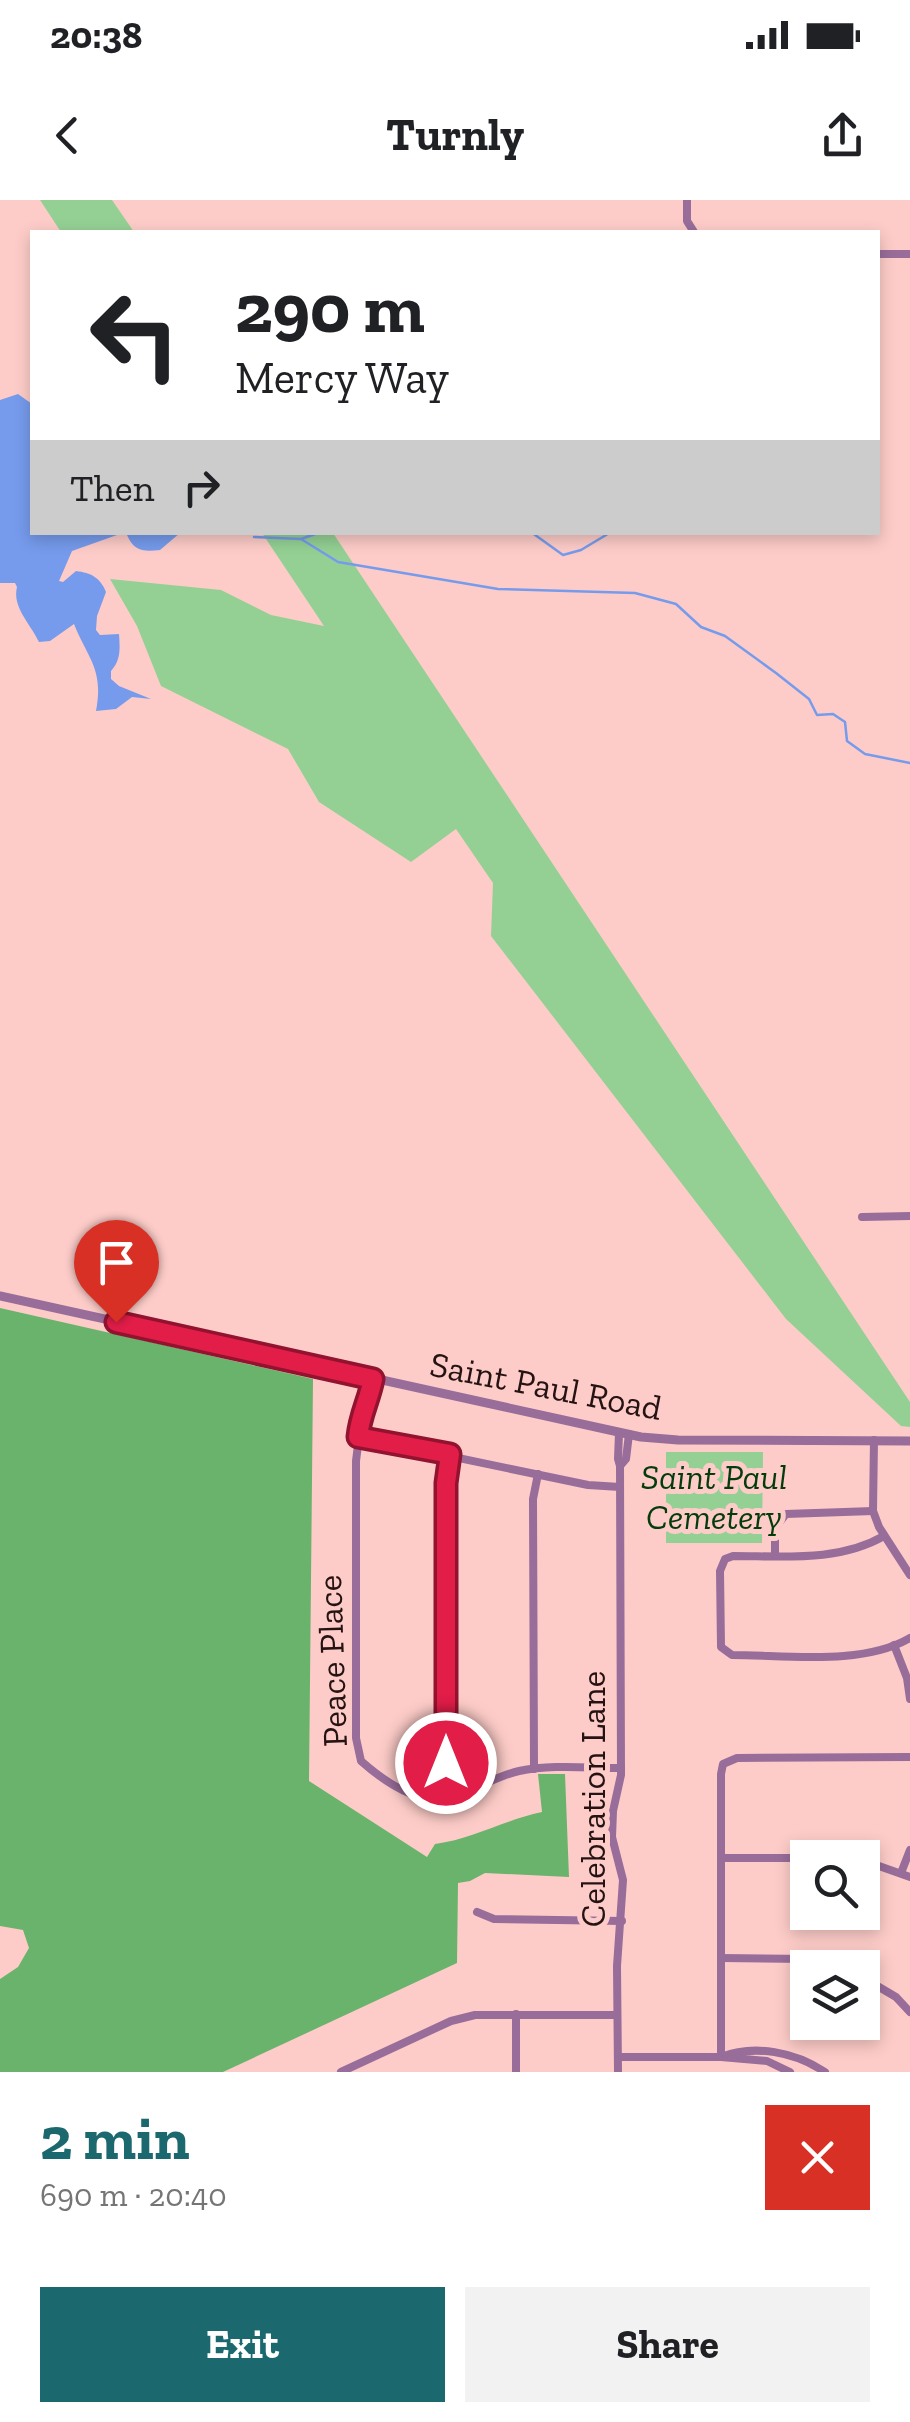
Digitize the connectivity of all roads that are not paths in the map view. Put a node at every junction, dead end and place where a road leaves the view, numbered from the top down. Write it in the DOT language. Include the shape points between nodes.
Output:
graph roads {
  1 [pos="686,200"];
  2 [pos="693,230"];
  3 [pos="880,254"];
  4 [pos="910,254"];
  5 [pos="910,1216"];
  6 [pos="862,1217"];
  7 [pos="0,1296"];
  8 [pos="369,1378"];
  9 [pos="624,1434"];
  10 [pos="358,1437"];
  11 [pos="874,1440"];
  12 [pos="910,1440"];
  13 [pos="450,1454"];
  14 [pos="538,1474"];
  15 [pos="620,1486"];
  16 [pos="874,1512"];
  17 [pos="884,1536"];
  18 [pos="775,1555"];
  19 [pos="910,1575"];
  20 [pos="910,1638"];
  21 [pos="894,1645"];
  22 [pos="910,1699"];
  23 [pos="910,1756"];
  24 [pos="621,1768"];
  25 [pos="534,1769"];
  26 [pos="451,1798"];
  27 [pos="910,1850"];
  28 [pos="721,1858"];
  29 [pos="790,1858"];
  30 [pos="880,1866"];
  31 [pos="906,1875"];
  32 [pos="477,1912"];
  33 [pos="622,1922"];
  34 [pos="721,1958"];
  35 [pos="790,1959"];
  36 [pos="880,1988"];
  37 [pos="910,2012"];
  38 [pos="516,2014"];
  39 [pos="617,2016"];
  40 [pos="721,2057"];
  41 [pos="619,2058"];
  42 [pos="342,2072"];
  43 [pos="516,2072"];
  44 [pos="618,2072"];
  45 [pos="790,2072"];
  46 [pos="826,2072"];
  1 -- 2 [label="street"];
  3 -- 4 [label="street"];
  5 -- 6 [label="street"];
  7 -- 8 [label="street, Saint Paul Road"];
  8 -- 9 [label="street, Saint Paul Road"];
  8 -- 10 [label="street, Peace Place"];
  9 -- 11 [label="street, Saint Paul Road"];
  9 -- 15 [label="street, Celebration Lane"];
  10 -- 13 [label="street"];
  10 -- 26 [label="street, Peace Place" via="359,1756 410,1793"];
  11 -- 12 [label="street, Saint Paul Road"];
  11 -- 16 [label="street"];
  13 -- 14 [label="street"];
  13 -- 26 [label="street"];
  14 -- 15 [label="street"];
  14 -- 25 [label="street"];
  15 -- 24 [label="street, Celebration Lane"];
  16 -- 17 [label="street"];
  16 -- 18 [label="street" via="786,1514 775,1528"];
  17 -- 18 [label="street" via="835,1554"];
  17 -- 19 [label="street"];
  18 -- 21 [label="street" via="733,1556 722,1563 720,1643 726,1653 860,1654"];
  20 -- 21 [label="street"];
  21 -- 22 [label="street"];
  23 -- 28 [label="street" via="727,1760 721,1774"];
  24 -- 25 [label="street"];
  24 -- 33 [label="street, Celebration Lane" via="612,1836 623,1880"];
  25 -- 26 [label="street"];
  27 -- 31 [label="street"];
  28 -- 29 [label="street"];
  28 -- 34 [label="street"];
  30 -- 31 [label="street"];
  32 -- 33 [label="street" via="494,1920"];
  33 -- 39 [label="street, Celebration Lane"];
  34 -- 35 [label="street"];
  34 -- 40 [label="street"];
  36 -- 37 [label="street"];
  38 -- 39 [label="street"];
  38 -- 42 [label="street" via="451,2021"];
  38 -- 43 [label="street"];
  39 -- 41 [label="street, Celebration Lane"];
  40 -- 41 [label="street"];
  40 -- 45 [label="street" via="767,2061"];
  40 -- 46 [label="street" via="780,2053"];
  41 -- 44 [label="street, Celebration Lane"];
}
